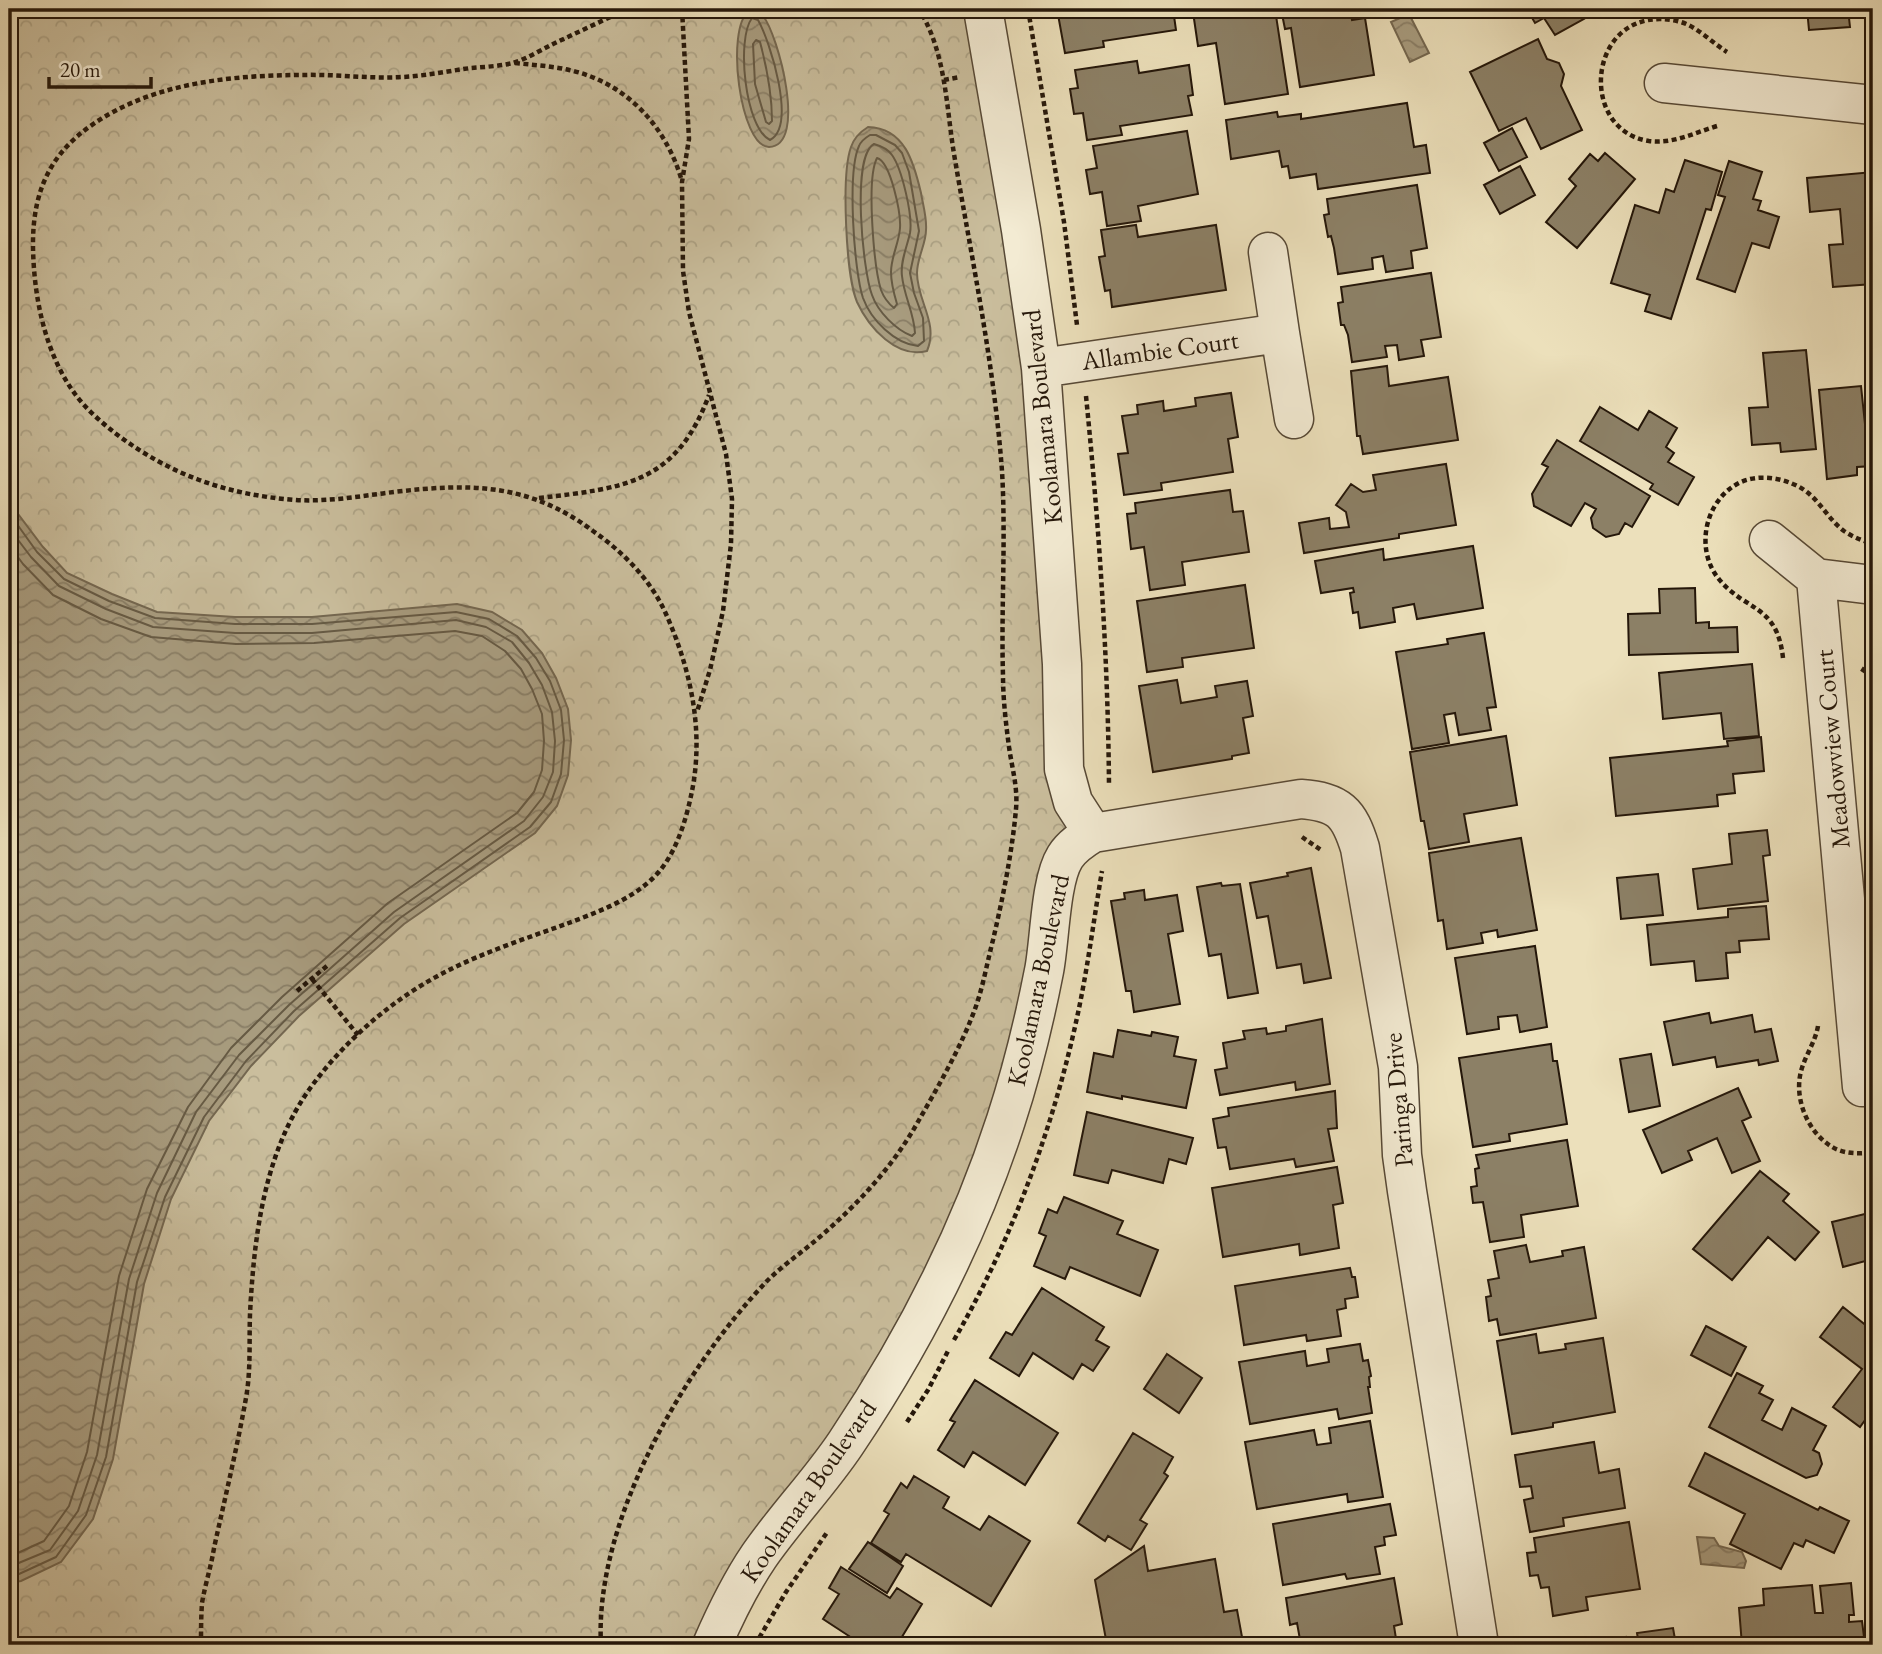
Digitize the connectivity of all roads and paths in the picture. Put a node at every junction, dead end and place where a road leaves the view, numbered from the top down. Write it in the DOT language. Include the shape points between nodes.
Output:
graph roads {
  1 [pos="627,9"];
  2 [pos="682,9"];
  3 [pos="919,9"];
  4 [pos="983,9"];
  5 [pos="1028,9"];
  6 [pos="514,63"];
  7 [pos="1664,83"];
  8 [pos="1873,105"];
  9 [pos="682,183"];
  10 [pos="1268,252"];
  11 [pos="1280,332"];
  12 [pos="1078,333"];
  13 [pos="1041,368"];
  14 [pos="1085,387"];
  15 [pos="710,395"];
  16 [pos="1294,419"];
  17 [pos="538,498"];
  18 [pos="1769,540"];
  19 [pos="1873,544"];
  20 [pos="1816,578"];
  21 [pos="1873,585"];
  22 [pos="1784,665"];
  23 [pos="696,715"];
  24 [pos="1109,794"];
  25 [pos="1093,833"];
  26 [pos="1295,837"];
  27 [pos="1324,858"];
  28 [pos="328,965"];
  29 [pos="312,979"];
  30 [pos="297,991"];
  31 [pos="1818,1015"];
  32 [pos="358,1035"];
  33 [pos="1862,1087"];
  34 [pos="1873,1153"];
  35 [pos="201,1645"];
  36 [pos="601,1645"];
  37 [pos="712,1645"];
  38 [pos="1479,1645"];
  1 -- 6 [label="path"];
  2 -- 9 [label="path" via="689,139"];
  3 -- 36 [label="path" via="935,41 944,80 993,379 1004,540 1003,681 1016,782 1003,898 974,1013 916,1125 887,1169 855,1205 790,1260 737,1315 661,1432 623,1514 609,1559 602,1595"];
  4 -- 13 [label="street, Koolamara Boulevard"];
  5 -- 12 [label="path"];
  6 -- 9 [label="path" via="586,74 623,92 667,140"];
  6 -- 17 [label="path" via="404,77 307,74 213,82 145,98 86,130 50,168 37,195 33,258 47,336 76,396 99,421 164,466 206,485 301,500 456,486"];
  7 -- 8 [label="street"];
  9 -- 15 [label="path" via="683,271"];
  10 -- 11 [label="street"];
  11 -- 13 [label="street, Allambie Court"];
  11 -- 16 [label="street"];
  13 -- 25 [label="street, Koolamara Boulevard" via="1061,651 1064,769 1073,803"];
  14 -- 24 [label="path" via="1099,539"];
  15 -- 17 [label="path" via="700,421 678,452 656,471 608,488"];
  15 -- 23 [label="path" via="726,454 731,544 723,611"];
  17 -- 23 [label="path" via="612,545 658,596 681,654"];
  18 -- 20 [label="street"];
  19 -- 22 [label="path" via="1844,531 1811,495 1794,484 1760,477 1737,485 1717,500 1706,526 1710,562 1717,578 1773,624"];
  20 -- 21 [label="street"];
  20 -- 33 [label="street, Meadowview Court"];
  23 -- 32 [label="path" via="698,755 686,818 656,877 621,901 457,966 415,988"];
  25 -- 37 [label="street, Koolamara Boulevard" via="1064,858 1029,1043 979,1198 944,1275 846,1443 759,1556"];
  25 -- 38 [label="street, Paringa Drive" via="1301,799 1332,805 1351,822 1360,848 1398,1067 1405,1179"];
  26 -- 27 [label="path" via="1321,849"];
  28 -- 29 [label="path"];
  29 -- 30 [label="path"];
  29 -- 32 [label="path"];
  31 -- 34 [label="path" via="1814,1043 1799,1079 1803,1112 1821,1139 1837,1149"];
  32 -- 35 [label="path" via="292,1116 263,1201 254,1244 248,1387 202,1602"];
}
